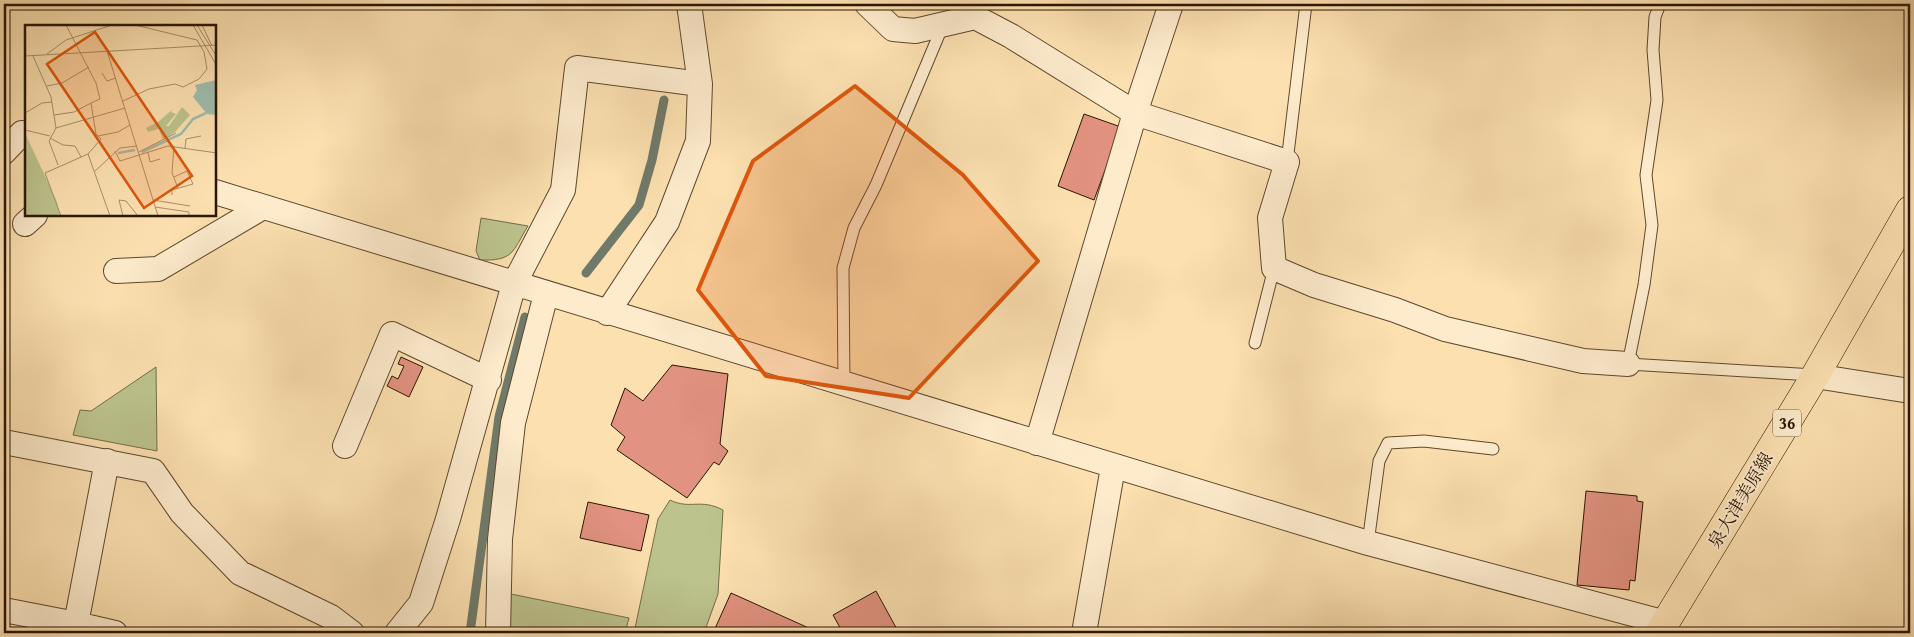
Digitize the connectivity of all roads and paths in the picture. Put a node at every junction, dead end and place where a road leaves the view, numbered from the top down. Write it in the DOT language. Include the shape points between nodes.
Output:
graph roads {
  1 [pos="689,4"];
  2 [pos="867,4"];
  3 [pos="1171,4"];
  4 [pos="1306,4"];
  5 [pos="1660,4"];
  6 [pos="943,25"];
  7 [pos="700,84"];
  8 [pos="1135,114"];
  9 [pos="17,132"];
  10 [pos="4,152"];
  11 [pos="1287,162"];
  12 [pos="216,192"];
  13 [pos="263,207"];
  14 [pos="1910,210"];
  15 [pos="1274,268"];
  16 [pos="116,270"];
  17 [pos="514,284"];
  18 [pos="546,294"];
  19 [pos="607,313"];
  20 [pos="1255,343"];
  21 [pos="1628,364"];
  22 [pos="1816,376"];
  23 [pos="488,380"];
  24 [pos="844,385"];
  25 [pos="1910,391"];
  26 [pos="4,442"];
  27 [pos="1037,443"];
  28 [pos="345,446"];
  29 [pos="1493,449"];
  30 [pos="107,461"];
  31 [pos="1113,467"];
  32 [pos="1368,543"];
  33 [pos="4,610"];
  34 [pos="76,624"];
  35 [pos="1662,628"];
  36 [pos="114,633"];
  37 [pos="352,633"];
  38 [pos="397,633"];
  39 [pos="498,633"];
  40 [pos="1084,633"];
  1 -- 7 [label="street"];
  2 -- 6 [label="street" via="892,29 915,31"];
  3 -- 8 [label="street"];
  4 -- 11 [label="lane"];
  5 -- 21 [label="lane" via="1653,50 1657,100 1646,176 1652,225"];
  6 -- 8 [label="street" via="974,17 1011,36"];
  6 -- 24 [label="lane" via="854,228 843,268"];
  7 -- 17 [label="street" via="577,68 563,190"];
  7 -- 19 [label="street" via="698,141 667,222"];
  8 -- 11 [label="street"];
  8 -- 27 [label="street"];
  9 -- 10 [label="street"];
  11 -- 15 [label="street" via="1270,218"];
  12 -- 13 [label="street"];
  13 -- 16 [label="street" via="158,269"];
  13 -- 17 [label="street"];
  14 -- 22 [label="main road, 泉大津美原線 / 36"];
  15 -- 20 [label="lane"];
  15 -- 21 [label="street" via="1314,285 1445,329 1583,361"];
  17 -- 18 [label="street"];
  17 -- 23 [label="street"];
  18 -- 19 [label="street"];
  18 -- 39 [label="street" via="513,423 500,539"];
  19 -- 24 [label="street"];
  21 -- 22 [label="lane"];
  22 -- 25 [label="street"];
  22 -- 35 [label="main road, 泉大津美原線 / 36"];
  23 -- 28 [label="street" via="392,334"];
  23 -- 38 [label="street" via="421,603"];
  24 -- 27 [label="street"];
  26 -- 30 [label="street"];
  27 -- 31 [label="street"];
  29 -- 32 [label="lane" via="1424,441 1388,443 1379,461"];
  30 -- 34 [label="street"];
  30 -- 37 [label="street" via="153,471 182,513 240,573 331,617"];
  31 -- 32 [label="street"];
  31 -- 40 [label="street"];
  32 -- 35 [label="street"];
  33 -- 34 [label="street"];
  34 -- 36 [label="street"];
}
